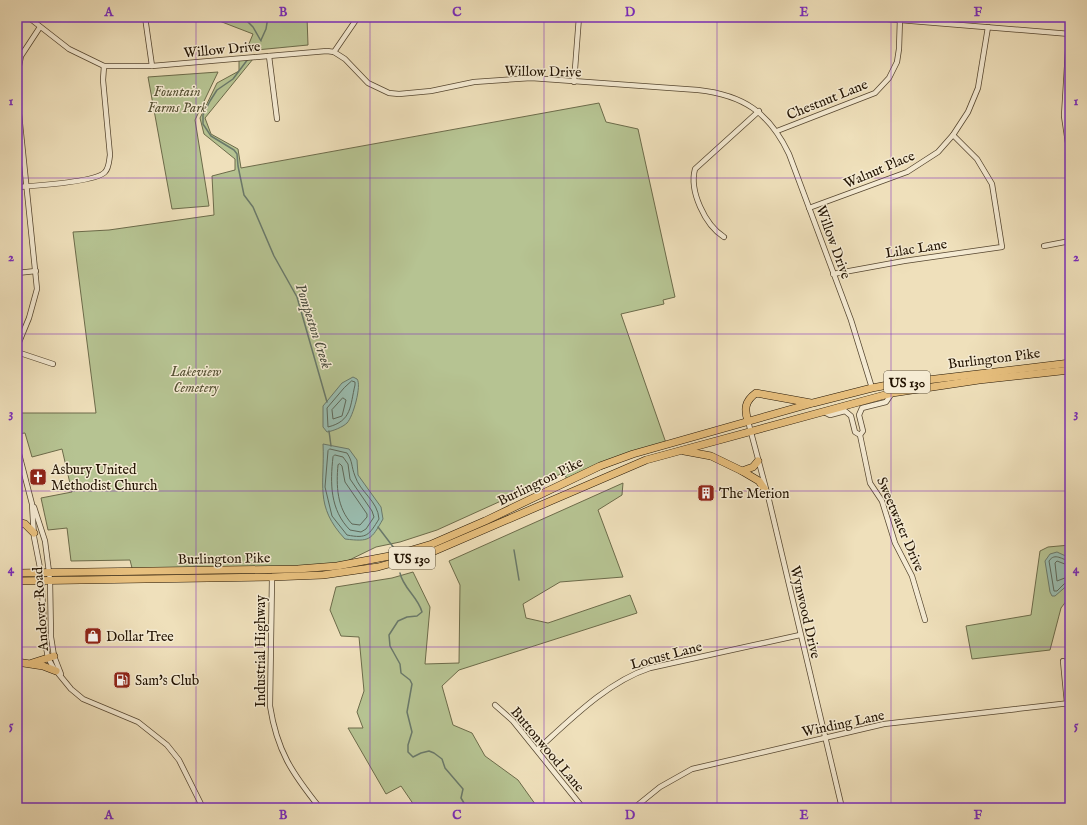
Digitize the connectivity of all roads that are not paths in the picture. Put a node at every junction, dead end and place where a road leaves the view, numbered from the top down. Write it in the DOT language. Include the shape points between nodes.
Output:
graph roads {
  1 [pos="28,17"];
  2 [pos="145,17"];
  3 [pos="358,17"];
  4 [pos="579,17"];
  5 [pos="863,17"];
  6 [pos="900,18"];
  7 [pos="40,27"];
  8 [pos="988,27"];
  9 [pos="1070,34"];
  10 [pos="334,52"];
  11 [pos="269,56"];
  12 [pos="104,66"];
  13 [pos="152,66"];
  14 [pos="17,76"];
  15 [pos="574,82"];
  16 [pos="18,104"];
  17 [pos="759,111"];
  18 [pos="277,119"];
  19 [pos="777,131"];
  20 [pos="953,134"];
  21 [pos="1070,157"];
  22 [pos="27,186"];
  23 [pos="17,187"];
  24 [pos="809,208"];
  25 [pos="724,237"];
  26 [pos="1070,241"];
  27 [pos="1044,246"];
  28 [pos="36,272"];
  29 [pos="17,273"];
  30 [pos="833,274"];
  31 [pos="17,347"];
  32 [pos="17,352"];
  33 [pos="1070,363"];
  34 [pos="53,364"];
  35 [pos="1070,370"];
  36 [pos="872,388"];
  37 [pos="892,393"];
  38 [pos="813,403"];
  39 [pos="822,411"];
  40 [pos="748,421"];
  41 [pos="751,431"];
  42 [pos="860,435"];
  43 [pos="17,446"];
  44 [pos="679,451"];
  45 [pos="758,461"];
  46 [pos="742,471"];
  47 [pos="765,490"];
  48 [pos="30,495"];
  49 [pos="17,522"];
  50 [pos="34,533"];
  51 [pos="41,572"];
  52 [pos="49,572"];
  53 [pos="17,573"];
  54 [pos="272,577"];
  55 [pos="42,580"];
  56 [pos="50,580"];
  57 [pos="17,581"];
  58 [pos="925,620"];
  59 [pos="800,635"];
  60 [pos="51,657"];
  61 [pos="1063,661"];
  62 [pos="17,662"];
  63 [pos="28,664"];
  64 [pos="56,671"];
  65 [pos="62,677"];
  66 [pos="1068,703"];
  67 [pos="495,704"];
  68 [pos="825,738"];
  69 [pos="537,750"];
  70 [pos="203,808"];
  71 [pos="320,808"];
  72 [pos="583,808"];
  73 [pos="634,808"];
  74 [pos="842,808"];
  1 -- 7 [label="street, Willow Drive"];
  2 -- 13 [label="street"];
  3 -- 10 [label="street"];
  4 -- 15 [label="street"];
  5 -- 6 [label="street"];
  6 -- 8 [label="street"];
  6 -- 19 [label="street, Chestnut Lane" via="900,48 897,62 889,78 875,93"];
  7 -- 12 [label="street, Willow Drive" via="69,49"];
  7 -- 14 [label="street" via="21,56"];
  8 -- 9 [label="street"];
  8 -- 20 [label="street, Walnut Place" via="978,88 968,112"];
  9 -- 21 [label="street" via="1064,116"];
  10 -- 11 [label="street, Willow Drive"];
  10 -- 15 [label="street, Willow Drive" via="345,59 368,83 388,93 431,91 481,82 531,78"];
  11 -- 13 [label="street, Willow Drive"];
  11 -- 18 [label="street"];
  12 -- 13 [label="street, Willow Drive"];
  12 -- 22 [label="street" via="110,155 105,172 92,178"];
  14 -- 16 [label="street"];
  15 -- 17 [label="street, Willow Drive" via="716,92 737,98"];
  16 -- 22 [label="street"];
  17 -- 19 [label="street, Willow Drive"];
  17 -- 25 [label="street" via="697,166 692,179 694,192 710,224"];
  19 -- 24 [label="street, Willow Drive"];
  20 -- 24 [label="street, Walnut Place" via="938,152 907,172"];
  20 -- 30 [label="street, Lilac Lane" via="977,159 992,184 1002,247"];
  22 -- 23 [label="street"];
  22 -- 28 [label="street"];
  24 -- 30 [label="street, Willow Drive"];
  26 -- 27 [label="street"];
  28 -- 29 [label="street"];
  28 -- 31 [label="street" via="35,299"];
  30 -- 36 [label="street, Willow Drive" via="851,320"];
  32 -- 34 [label="street"];
  33 -- 36 [label="highway, Burlington Pike / US 130"];
  35 -- 37 [label="highway, Burlington Pike / US 130"];
  36 -- 38 [label="highway, Burlington Pike / US 130"];
  37 -- 39 [label="highway, Burlington Pike / US 130"];
  37 -- 42 [label="street, Sweetwater Drive" via="886,402 862,408 859,415 863,431"];
  38 -- 40 [label="highway, Burlington Pike / US 130"];
  38 -- 40 [label="highway" via="756,393 745,405"];
  39 -- 41 [label="highway, Burlington Pike / US 130"];
  39 -- 42 [label="street, Sweetwater Drive" via="830,415 846,411 852,416 855,432"];
  40 -- 41 [label="street, Wynwood Drive"];
  40 -- 52 [label="highway, Burlington Pike / US 130" via="666,443 616,460 432,544 395,555 337,566 298,569"];
  41 -- 44 [label="highway, Burlington Pike / US 130"];
  41 -- 45 [label="street, Wynwood Drive"];
  42 -- 58 [label="street, Sweetwater Drive" via="870,482 882,501 895,542 912,576"];
  43 -- 48 [label="street, Andover Road"];
  44 -- 46 [label="highway" via="711,456"];
  44 -- 54 [label="highway, Burlington Pike / US 130" via="634,465 414,558 378,567 322,575"];
  45 -- 46 [label="highway" via="753,467"];
  45 -- 47 [label="street, Wynwood Drive"];
  46 -- 47 [label="highway" via="759,481"];
  47 -- 59 [label="street, Wynwood Drive"];
  48 -- 50 [label="street, Andover Road"];
  48 -- 52 [label="street, Andover Road" via="45,541"];
  49 -- 50 [label="highway" via="25,524"];
  50 -- 51 [label="street, Andover Road"];
  51 -- 52 [label="highway, Burlington Pike / US 130"];
  51 -- 53 [label="highway, Burlington Pike / US 130"];
  51 -- 55 [label="street, Andover Road"];
  52 -- 56 [label="street, Andover Road"];
  54 -- 56 [label="highway, Burlington Pike / US 130"];
  54 -- 71 [label="street, Industrial Highway" via="270,706 273,725 294,775"];
  55 -- 56 [label="highway, Burlington Pike / US 130"];
  55 -- 57 [label="highway, Burlington Pike / US 130"];
  55 -- 60 [label="street, Andover Road" via="45,641"];
  56 -- 60 [label="street, Andover Road"];
  59 -- 68 [label="street, Wynwood Drive"];
  59 -- 69 [label="street, Locust Lane" via="634,673 614,684"];
  60 -- 63 [label="highway"];
  60 -- 64 [label="street, Andover Road"];
  60 -- 65 [label="street, Andover Road"];
  61 -- 66 [label="street"];
  62 -- 63 [label="highway"];
  63 -- 64 [label="highway"];
  64 -- 65 [label="street, Andover Road"];
  65 -- 70 [label="street" via="83,699 138,722 168,746 179,760"];
  66 -- 68 [label="street, Winding Lane" via="884,724"];
  67 -- 69 [label="street, Buttonwood Lane" via="513,720"];
  68 -- 73 [label="street, Winding Lane" via="692,769 660,786"];
  68 -- 74 [label="street, Wynwood Drive"];
  69 -- 72 [label="street, Buttonwood Lane"];
}
